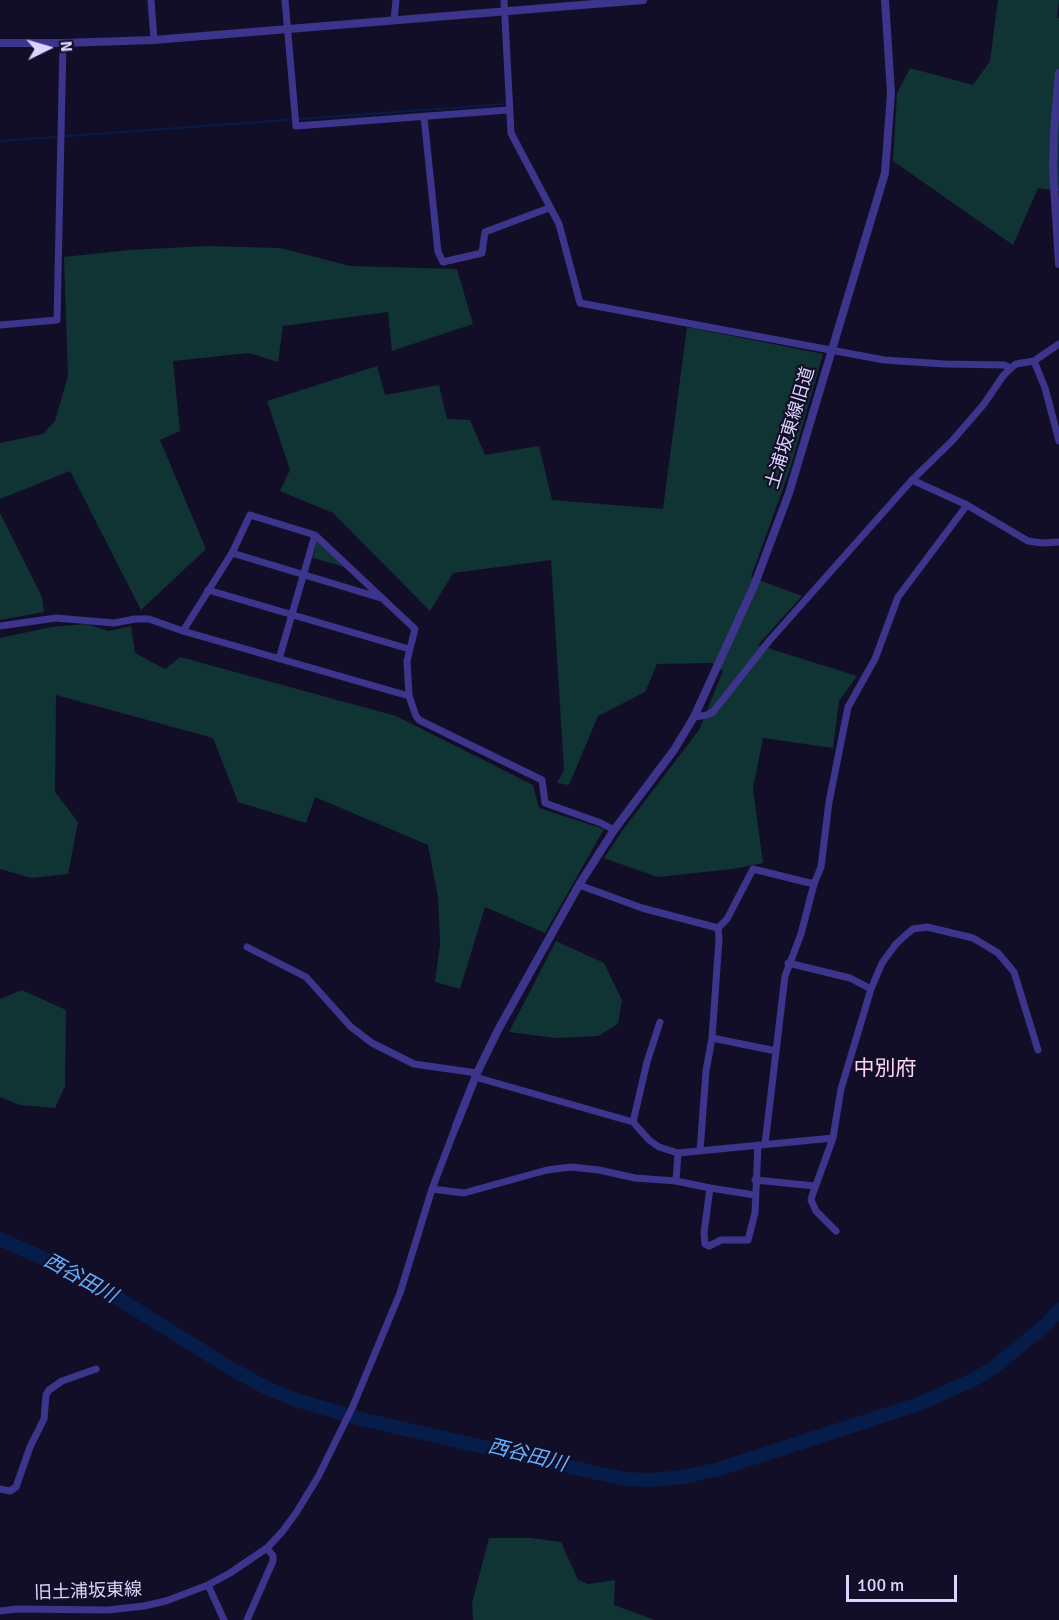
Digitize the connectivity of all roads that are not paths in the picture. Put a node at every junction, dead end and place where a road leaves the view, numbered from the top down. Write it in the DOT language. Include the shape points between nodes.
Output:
graph roads {
  1 [pos="151,0"];
  2 [pos="285,0"];
  3 [pos="396,0"];
  4 [pos="504,0"];
  5 [pos="643,0"];
  6 [pos="885,0"];
  7 [pos="504,11"];
  8 [pos="393,20"];
  9 [pos="287,28"];
  10 [pos="154,40"];
  11 [pos="0,43"];
  12 [pos="63,43"];
  13 [pos="1059,73"];
  14 [pos="508,110"];
  15 [pos="424,117"];
  16 [pos="549,208"];
  17 [pos="1059,264"];
  18 [pos="0,325"];
  19 [pos="1059,344"];
  20 [pos="832,350"];
  21 [pos="1034,361"];
  22 [pos="1011,368"];
  23 [pos="1059,441"];
  24 [pos="912,480"];
  25 [pos="967,505"];
  26 [pos="315,535"];
  27 [pos="1059,542"];
  28 [pos="232,553"];
  29 [pos="303,575"];
  30 [pos="208,590"];
  31 [pos="384,598"];
  32 [pos="292,615"];
  33 [pos="0,626"];
  34 [pos="183,631"];
  35 [pos="409,649"];
  36 [pos="279,659"];
  37 [pos="409,696"];
  38 [pos="694,717"];
  39 [pos="614,830"];
  40 [pos="814,884"];
  41 [pos="579,885"];
  42 [pos="718,927"];
  43 [pos="247,947"];
  44 [pos="788,963"];
  45 [pos="871,989"];
  46 [pos="660,1022"];
  47 [pos="712,1038"];
  48 [pos="1038,1050"];
  49 [pos="776,1052"];
  50 [pos="476,1075"];
  51 [pos="633,1122"];
  52 [pos="456,1126"];
  53 [pos="833,1138"];
  54 [pos="762,1144"];
  55 [pos="700,1151"];
  56 [pos="678,1153"];
  57 [pos="676,1180"];
  58 [pos="755,1180"];
  59 [pos="815,1186"];
  60 [pos="710,1188"];
  61 [pos="432,1189"];
  62 [pos="755,1195"];
  63 [pos="836,1231"];
  64 [pos="96,1369"];
  65 [pos="0,1489"];
  66 [pos="267,1548"];
  67 [pos="208,1585"];
  68 [pos="0,1611"];
  69 [pos="224,1620"];
  70 [pos="247,1620"];
  1 -- 10 [label="street"];
  2 -- 9 [label="street"];
  3 -- 8 [label="street"];
  4 -- 7 [label="street"];
  5 -- 7 [label="street"];
  6 -- 20 [label="street, 土浦坂東線旧道" via="891,93 885,173"];
  7 -- 8 [label="street"];
  7 -- 14 [label="street"];
  8 -- 9 [label="street"];
  9 -- 10 [label="street"];
  9 -- 15 [label="street" via="296,126"];
  10 -- 12 [label="street"];
  11 -- 12 [label="street"];
  12 -- 18 [label="street" via="57,320"];
  13 -- 17 [label="street" via="1053,150"];
  14 -- 15 [label="street"];
  14 -- 16 [label="street" via="511,133"];
  15 -- 16 [label="street" via="438,252 443,262 482,253 485,232"];
  16 -- 20 [label="street" via="559,224 580,303"];
  19 -- 21 [label="street"];
  20 -- 22 [label="street" via="884,360"];
  20 -- 38 [label="street, 土浦坂東線旧道" via="789,493 754,586"];
  21 -- 22 [label="street"];
  21 -- 23 [label="street"];
  22 -- 24 [label="street" via="984,405"];
  24 -- 25 [label="street"];
  24 -- 38 [label="street" via="769,641 713,712"];
  25 -- 27 [label="street" via="1028,541"];
  25 -- 40 [label="street" via="898,597 875,659 848,707 821,867"];
  26 -- 28 [label="street" via="250,515"];
  26 -- 29 [label="street"];
  26 -- 31 [label="street"];
  28 -- 29 [label="street"];
  28 -- 30 [label="street"];
  29 -- 31 [label="street"];
  29 -- 32 [label="street"];
  30 -- 32 [label="street"];
  30 -- 34 [label="street"];
  31 -- 35 [label="street" via="415,629"];
  32 -- 35 [label="street"];
  32 -- 36 [label="street"];
  33 -- 34 [label="street" via="56,618 114,623 142,618"];
  34 -- 36 [label="street"];
  35 -- 37 [label="street"];
  36 -- 37 [label="street"];
  37 -- 39 [label="street" via="419,720 542,780 545,803"];
  38 -- 39 [label="street, 土浦坂東線旧道"];
  39 -- 41 [label="street, 土浦坂東線旧道"];
  40 -- 42 [label="street" via="753,869 727,920"];
  40 -- 44 [label="street" via="807,918"];
  41 -- 42 [label="street" via="642,908"];
  41 -- 50 [label="street, 土浦坂東線旧道"];
  42 -- 47 [label="street"];
  43 -- 50 [label="street" via="306,977 351,1027 372,1043 414,1064"];
  44 -- 45 [label="street" via="850,978"];
  44 -- 49 [label="street"];
  45 -- 48 [label="street" via="882,963 913,929 927,927 973,938 998,953 1014,972"];
  45 -- 53 [label="street" via="841,1089"];
  46 -- 51 [label="street"];
  47 -- 49 [label="street"];
  47 -- 55 [label="street"];
  49 -- 54 [label="street"];
  50 -- 51 [label="street"];
  50 -- 52 [label="street, 土浦坂東線旧道"];
  51 -- 56 [label="street" via="659,1147"];
  52 -- 61 [label="street, 旧土浦坂東線"];
  53 -- 54 [label="street"];
  53 -- 59 [label="street"];
  54 -- 55 [label="street"];
  54 -- 58 [label="street"];
  55 -- 56 [label="street"];
  56 -- 57 [label="street"];
  57 -- 60 [label="street"];
  57 -- 61 [label="street" via="635,1178 571,1167 464,1193"];
  58 -- 59 [label="street"];
  58 -- 62 [label="street"];
  59 -- 63 [label="street" via="813,1205"];
  60 -- 62 [label="street"];
  60 -- 62 [label="street" via="704,1233 705,1244 709,1246 721,1240 748,1240"];
  61 -- 66 [label="street, 旧土浦坂東線" via="400,1293 354,1406 296,1513"];
  64 -- 65 [label="street" via="63,1381 46,1395 44,1419 16,1487 10,1491"];
  66 -- 67 [label="street, 旧土浦坂東線"];
  66 -- 70 [label="street" via="273,1561"];
  67 -- 68 [label="street, 旧土浦坂東線" via="144,1606"];
  67 -- 69 [label="street"];
}
